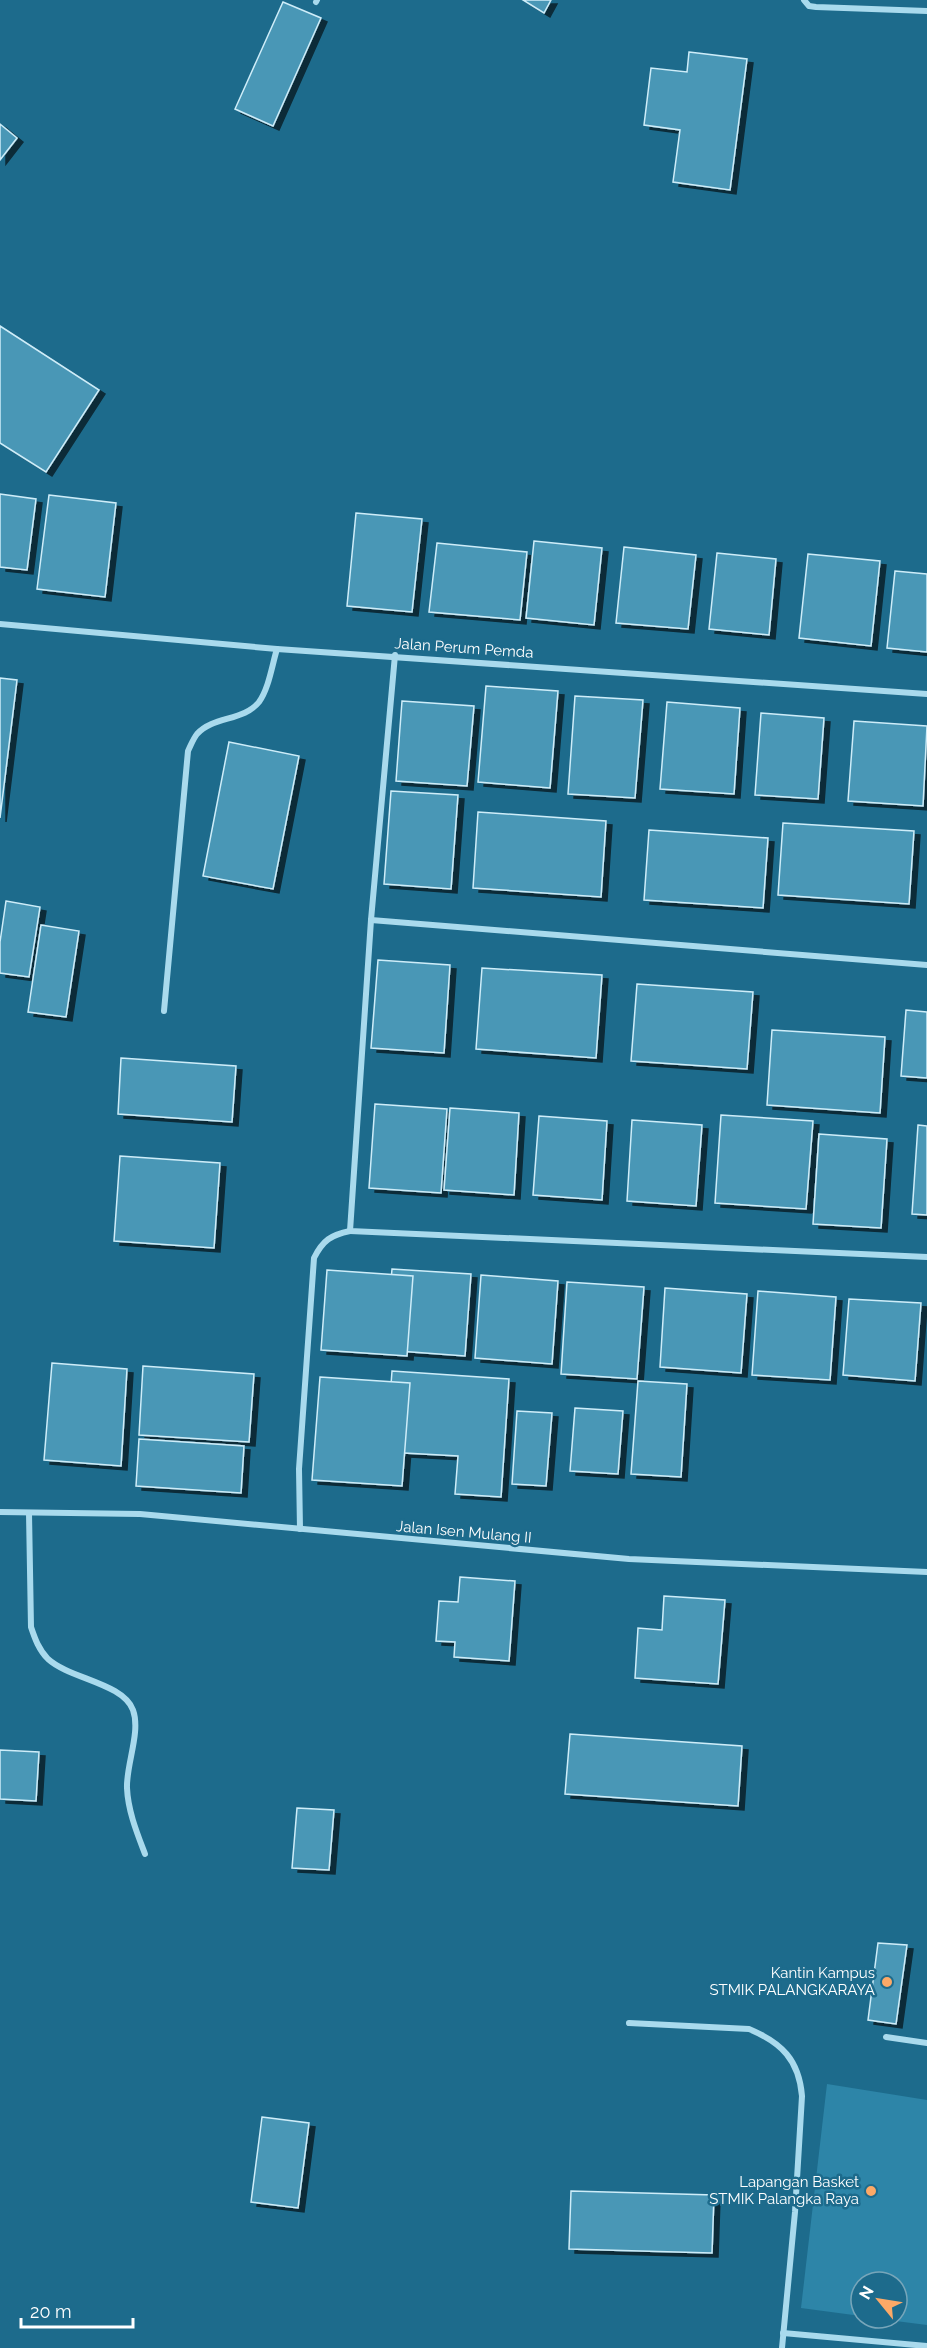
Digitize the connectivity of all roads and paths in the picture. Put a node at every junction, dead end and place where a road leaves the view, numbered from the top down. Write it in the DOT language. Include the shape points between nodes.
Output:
graph roads {
  1 [pos="804,0"];
  2 [pos="927,11"];
  3 [pos="0,624"];
  4 [pos="277,649"];
  5 [pos="396,655"];
  6 [pos="927,694"];
  7 [pos="370,920"];
  8 [pos="927,964"];
  9 [pos="164,1011"];
  10 [pos="350,1231"];
  11 [pos="927,1257"];
  12 [pos="0,1512"];
  13 [pos="29,1513"];
  14 [pos="300,1529"];
  15 [pos="927,1572"];
  16 [pos="145,1854"];
  17 [pos="628,2023"];
  18 [pos="886,2037"];
  19 [pos="927,2043"];
  20 [pos="783,2333"];
  21 [pos="927,2346"];
  22 [pos="782,2348"];
  1 -- 2 [label="street" via="816,7"];
  3 -- 4 [label="street, Jalan Perum Pemda"];
  4 -- 5 [label="street, Jalan Perum Pemda"];
  4 -- 9 [label="street" via="259,702 207,725 195,735 188,751"];
  5 -- 6 [label="street, Jalan Perum Pemda"];
  5 -- 7 [label="street"];
  7 -- 8 [label="street"];
  7 -- 10 [label="street"];
  10 -- 11 [label="street"];
  10 -- 14 [label="street" via="331,1235 314,1258 299,1469"];
  12 -- 13 [label="street, Jalan Isen Mulang II"];
  13 -- 14 [label="street, Jalan Isen Mulang II" via="140,1514"];
  13 -- 16 [label="street" via="31,1627 47,1658 111,1689 133,1711 127,1787 130,1812"];
  14 -- 15 [label="street, Jalan Isen Mulang II" via="629,1559"];
  17 -- 20 [label="street" via="749,2029 763,2035 796,2065 802,2096"];
  18 -- 19 [label="street"];
  20 -- 21 [label="street"];
  20 -- 22 [label="street"];
}
